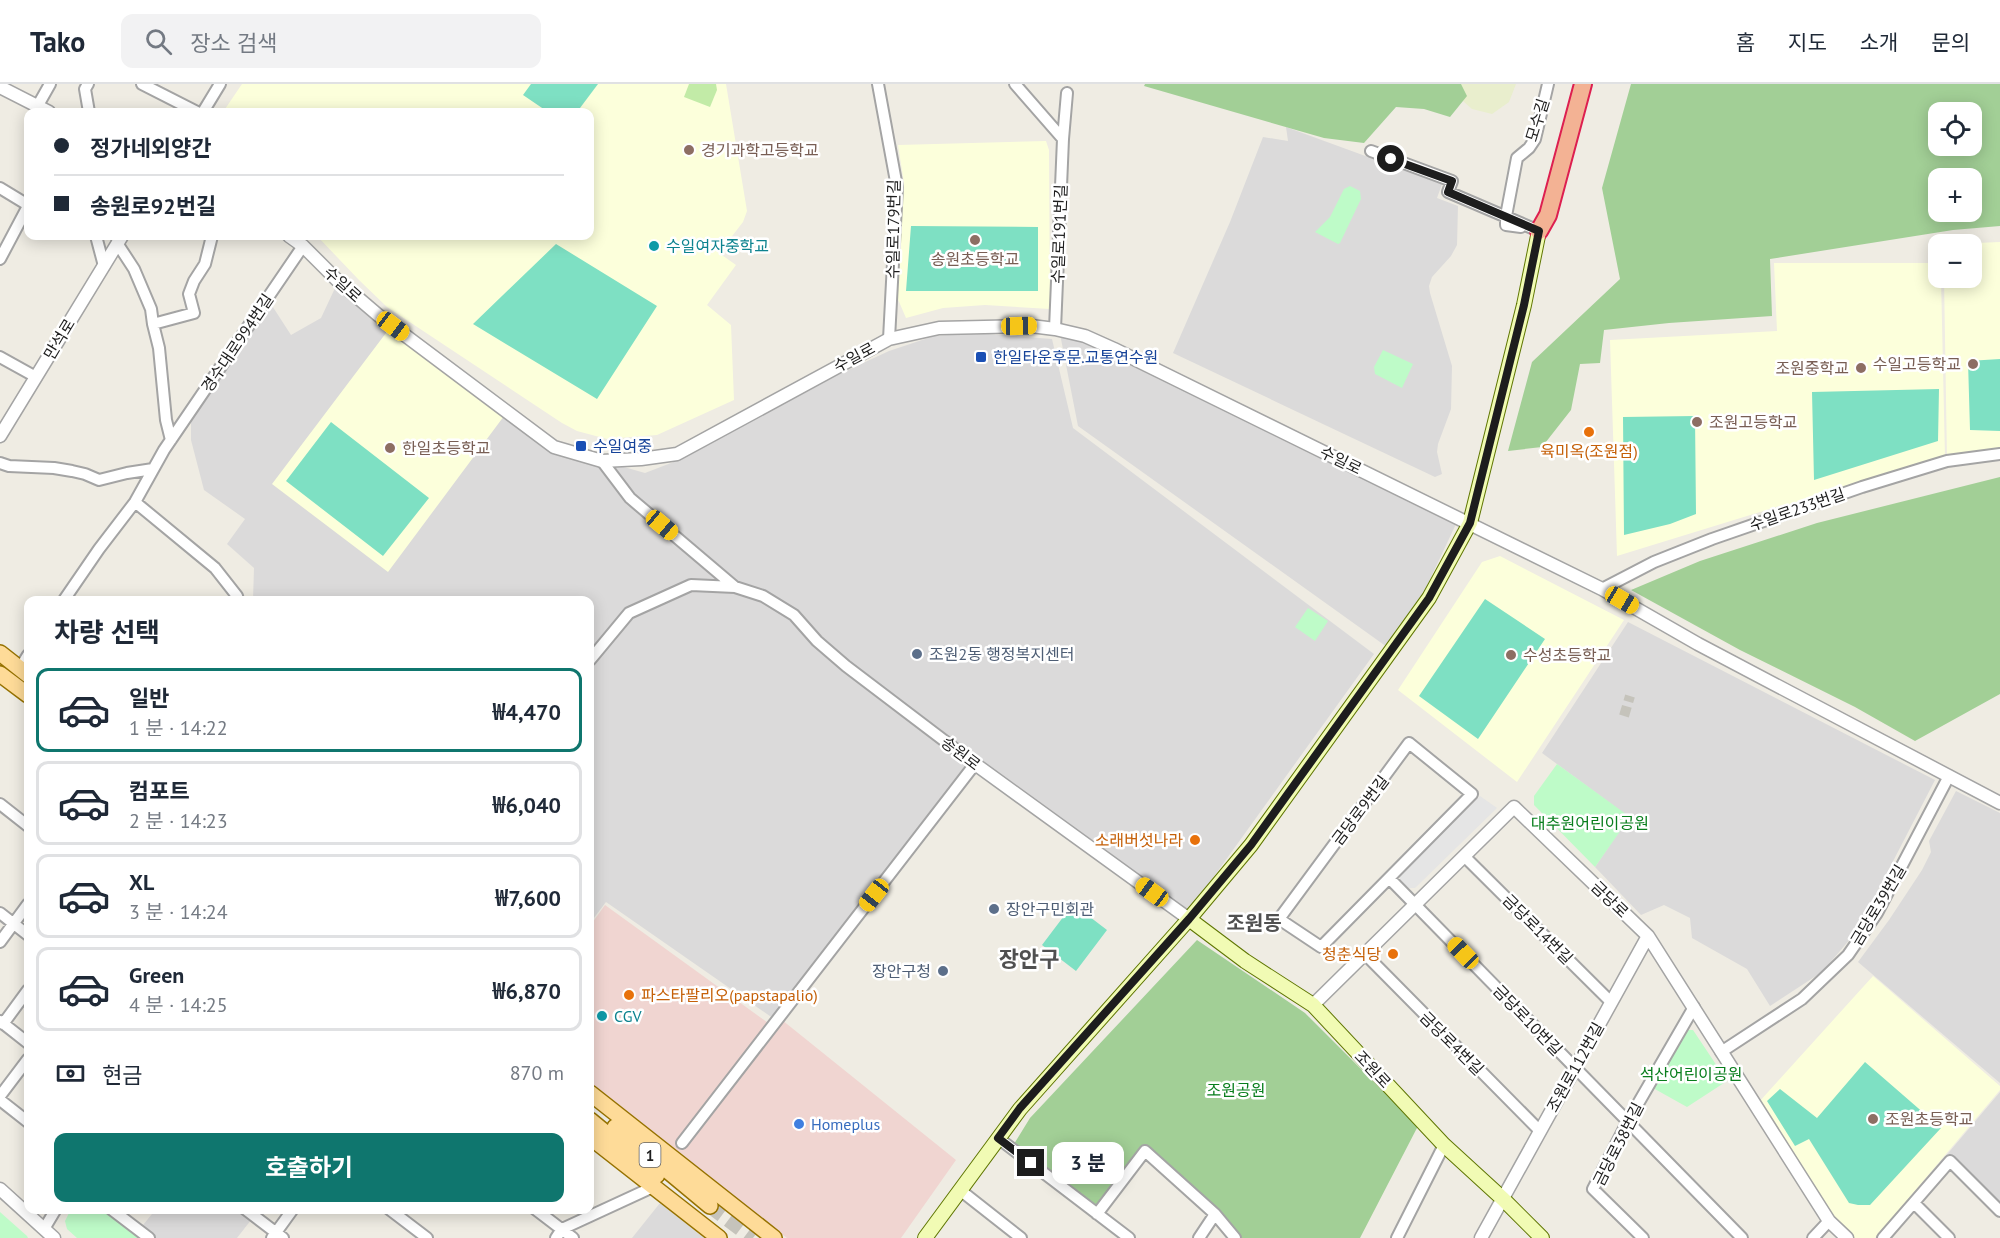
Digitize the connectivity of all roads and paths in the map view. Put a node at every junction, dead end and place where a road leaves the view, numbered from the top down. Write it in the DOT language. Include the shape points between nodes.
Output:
graph roads {
  1 [pos="50,84"];
  2 [pos="88,84"];
  3 [pos="142,84"];
  4 [pos="220,84"];
  5 [pos="878,84"];
  6 [pos="1015,84"];
  7 [pos="1548,84"];
  8 [pos="1572,84"];
  9 [pos="1583,84"];
  10 [pos="0,87"];
  11 [pos="1067,93"];
  12 [pos="37,107"];
  13 [pos="88,108"];
  14 [pos="189,108"];
  15 [pos="205,108"];
  16 [pos="1063,139"];
  17 [pos="1371,151"];
  18 [pos="3,193"];
  19 [pos="24,204"];
  20 [pos="24,214"];
  21 [pos="1506,216"];
  22 [pos="1539,231"];
  23 [pos="97,240"];
  24 [pos="119,240"];
  25 [pos="120,240"];
  26 [pos="211,240"];
  27 [pos="295,240"];
  28 [pos="303,246"];
  29 [pos="0,259"];
  30 [pos="104,266"];
  31 [pos="153,324"];
  32 [pos="1055,328"];
  33 [pos="889,339"];
  34 [pos="0,357"];
  35 [pos="36,377"];
  36 [pos="0,436"];
  37 [pos="171,440"];
  38 [pos="2000,454"];
  39 [pos="602,461"];
  40 [pos="0,463"];
  41 [pos="153,469"];
  42 [pos="135,502"];
  43 [pos="1470,523"];
  44 [pos="735,587"];
  45 [pos="1602,589"];
  46 [pos="67,596"];
  47 [pos="237,596"];
  48 [pos="0,654"];
  49 [pos="594,655"];
  50 [pos="24,671"];
  51 [pos="0,674"];
  52 [pos="24,692"];
  53 [pos="975,764"];
  54 [pos="1949,776"];
  55 [pos="2000,803"];
  56 [pos="0,804"];
  57 [pos="24,823"];
  58 [pos="1465,857"];
  59 [pos="1389,878"];
  60 [pos="1416,904"];
  61 [pos="24,910"];
  62 [pos="0,913"];
  63 [pos="1189,919"];
  64 [pos="14,924"];
  65 [pos="24,932"];
  66 [pos="1648,936"];
  67 [pos="0,942"];
  68 [pos="1365,954"];
  69 [pos="24,995"];
  70 [pos="1611,1002"];
  71 [pos="1313,1005"];
  72 [pos="1694,1007"];
  73 [pos="2,1023"];
  74 [pos="24,1040"];
  75 [pos="1720,1052"];
  76 [pos="24,1065"];
  77 [pos="1575,1068"];
  78 [pos="594,1095"];
  79 [pos="0,1098"];
  80 [pos="594,1109"];
  81 [pos="24,1119"];
  82 [pos="1628,1121"];
  83 [pos="594,1123"];
  84 [pos="1540,1131"];
  85 [pos="998,1138"];
  86 [pos="594,1140"];
  87 [pos="682,1143"];
  88 [pos="1444,1145"];
  89 [pos="653,1187"];
  90 [pos="0,1189"];
  91 [pos="960,1190"];
  92 [pos="1503,1198"];
  93 [pos="1914,1203"];
  94 [pos="24,1210"];
  95 [pos="2000,1211"];
  96 [pos="28,1214"];
  97 [pos="53,1214"];
  98 [pos="118,1214"];
  99 [pos="250,1214"];
  100 [pos="291,1214"];
  101 [pos="396,1214"];
  102 [pos="540,1214"];
  103 [pos="1098,1214"];
  104 [pos="1215,1214"];
  105 [pos="1829,1221"];
  106 [pos="44,1228"];
  107 [pos="1940,1228"];
  108 [pos="559,1234"];
  109 [pos="277,1236"];
  110 [pos="54,1238"];
  111 [pos="149,1238"];
  112 [pos="427,1238"];
  113 [pos="573,1238"];
  114 [pos="718,1238"];
  115 [pos="774,1238"];
  116 [pos="925,1238"];
  117 [pos="1021,1238"];
  118 [pos="1129,1238"];
  119 [pos="1199,1238"];
  120 [pos="1235,1238"];
  121 [pos="1397,1238"];
  122 [pos="1481,1238"];
  123 [pos="1542,1238"];
  124 [pos="1643,1238"];
  125 [pos="1742,1238"];
  126 [pos="1813,1238"];
  127 [pos="1847,1238"];
  128 [pos="1883,1238"];
  129 [pos="1931,1238"];
  130 [pos="1949,1238"];
  1 -- 12 [label="street"];
  2 -- 13 [label="street" via="85,89"];
  3 -- 14 [label="street"];
  4 -- 15 [label="street"];
  5 -- 33 [label="street, 수일로179번길" via="897,187"];
  6 -- 16 [label="street"];
  7 -- 21 [label="street, 모수길" via="1535,139 1517,158"];
  8 -- 22 [label="highway"];
  9 -- 22 [label="highway" via="1548,215"];
  10 -- 12 [label="street"];
  11 -- 16 [label="street, 수일로191번길"];
  16 -- 32 [label="street, 수일로191번길"];
  17 -- 21 [label="street" via="1452,181 1448,192"];
  18 -- 19 [label="street"];
  20 -- 29 [label="street"];
  21 -- 22 [label="street"];
  22 -- 43 [label="main road"];
  23 -- 30 [label="street"];
  24 -- 30 [label="street, 만석로"];
  25 -- 31 [label="street, 만석로" via="146,296"];
  26 -- 31 [label="street" via="205,264 189,294 194,313"];
  27 -- 28 [label="street, 수일로"];
  28 -- 37 [label="street, 경수대로994번길"];
  28 -- 39 [label="street, 수일로" via="378,315 554,447"];
  30 -- 35 [label="street, 만석로"];
  31 -- 37 [label="street"];
  32 -- 33 [label="street, 수일로" via="939,328"];
  32 -- 43 [label="street, 수일로" via="1114,349"];
  33 -- 39 [label="street, 수일로" via="677,454"];
  34 -- 35 [label="street"];
  35 -- 36 [label="street, 만석로"];
  37 -- 41 [label="street, 경수대로994번길"];
  38 -- 45 [label="street, 수일로233번길" via="1947,461 1862,487 1683,550"];
  39 -- 44 [label="street" via="630,498"];
  40 -- 41 [label="street" via="72,471 99,480"];
  41 -- 42 [label="street, 경수대로994번길"];
  42 -- 46 [label="street, 경수대로994번길"];
  42 -- 47 [label="street" via="215,568"];
  43 -- 45 [label="street, 수일로"];
  43 -- 63 [label="main road" via="1429,598 1251,845"];
  44 -- 49 [label="street" via="691,585 629,613"];
  44 -- 53 [label="street, 송원로" via="763,596 794,615 846,666"];
  45 -- 54 [label="street, 수일로"];
  48 -- 50 [label="main road"];
  51 -- 52 [label="main road"];
  53 -- 63 [label="street, 송원로"];
  53 -- 87 [label="street"];
  54 -- 55 [label="street"];
  54 -- 75 [label="street, 금당로39번길" via="1877,913 1848,955 1802,999"];
  56 -- 57 [label="street"];
  58 -- 60 [label="street, 금당로"];
  58 -- 66 [label="street, 금당로" via="1514,807"];
  58 -- 70 [label="street, 금당로14번길"];
  59 -- 59 [label="street, 금당로9번길" via="1321,947 1279,919 1409,743 1473,794"];
  59 -- 60 [label="street"];
  60 -- 68 [label="street, 금당로"];
  60 -- 77 [label="street, 금당로10번길"];
  61 -- 64 [label="street"];
  62 -- 64 [label="street"];
  63 -- 71 [label="main road, 조원로"];
  63 -- 85 [label="main road" via="1020,1108"];
  64 -- 65 [label="street"];
  64 -- 67 [label="street"];
  66 -- 70 [label="street, 조원로112번길"];
  66 -- 72 [label="street, 금당로"];
  68 -- 71 [label="street, 금당로"];
  68 -- 84 [label="street, 금당로4번길"];
  69 -- 73 [label="street"];
  70 -- 77 [label="street, 조원로112번길"];
  71 -- 88 [label="main road, 조원로"];
  72 -- 75 [label="street, 금당로"];
  72 -- 82 [label="street, 금당로38번길"];
  73 -- 74 [label="street"];
  75 -- 105 [label="street, 금당로"];
  76 -- 79 [label="street"];
  77 -- 82 [label="street, 금당로10번길"];
  77 -- 84 [label="street, 조원로112번길"];
  78 -- 115 [label="main road"];
  79 -- 81 [label="street"];
  80 -- 83 [label="main road, 1" via="707,1210"];
  82 -- 124 [label="street, 금당로38번길" via="1593,1189"];
  82 -- 125 [label="street, 금당로10번길"];
  84 -- 92 [label="street, 조원로112번길"];
  85 -- 91 [label="main road"];
  85 -- 103 [label="street"];
  86 -- 89 [label="main road"];
  88 -- 92 [label="main road, 조원로"];
  88 -- 121 [label="street"];
  89 -- 108 [label="street"];
  89 -- 114 [label="main road"];
  90 -- 94 [label="street"];
  91 -- 116 [label="main road"];
  91 -- 117 [label="street"];
  92 -- 122 [label="street, 조원로112번길"];
  92 -- 123 [label="main road, 조원로"];
  93 -- 95 [label="street" via="1950,1161"];
  93 -- 107 [label="street"];
  93 -- 128 [label="street"];
  96 -- 106 [label="street"];
  97 -- 106 [label="street"];
  98 -- 111 [label="street"];
  99 -- 109 [label="street"];
  100 -- 109 [label="street"];
  101 -- 112 [label="street"];
  102 -- 108 [label="street"];
  103 -- 104 [label="street" via="1145,1151"];
  103 -- 118 [label="street"];
  104 -- 119 [label="street"];
  104 -- 120 [label="street"];
  105 -- 126 [label="street"];
  105 -- 127 [label="street, 금당로"];
  106 -- 110 [label="street"];
  107 -- 129 [label="street"];
  107 -- 130 [label="street"];
  108 -- 113 [label="street"];
}
